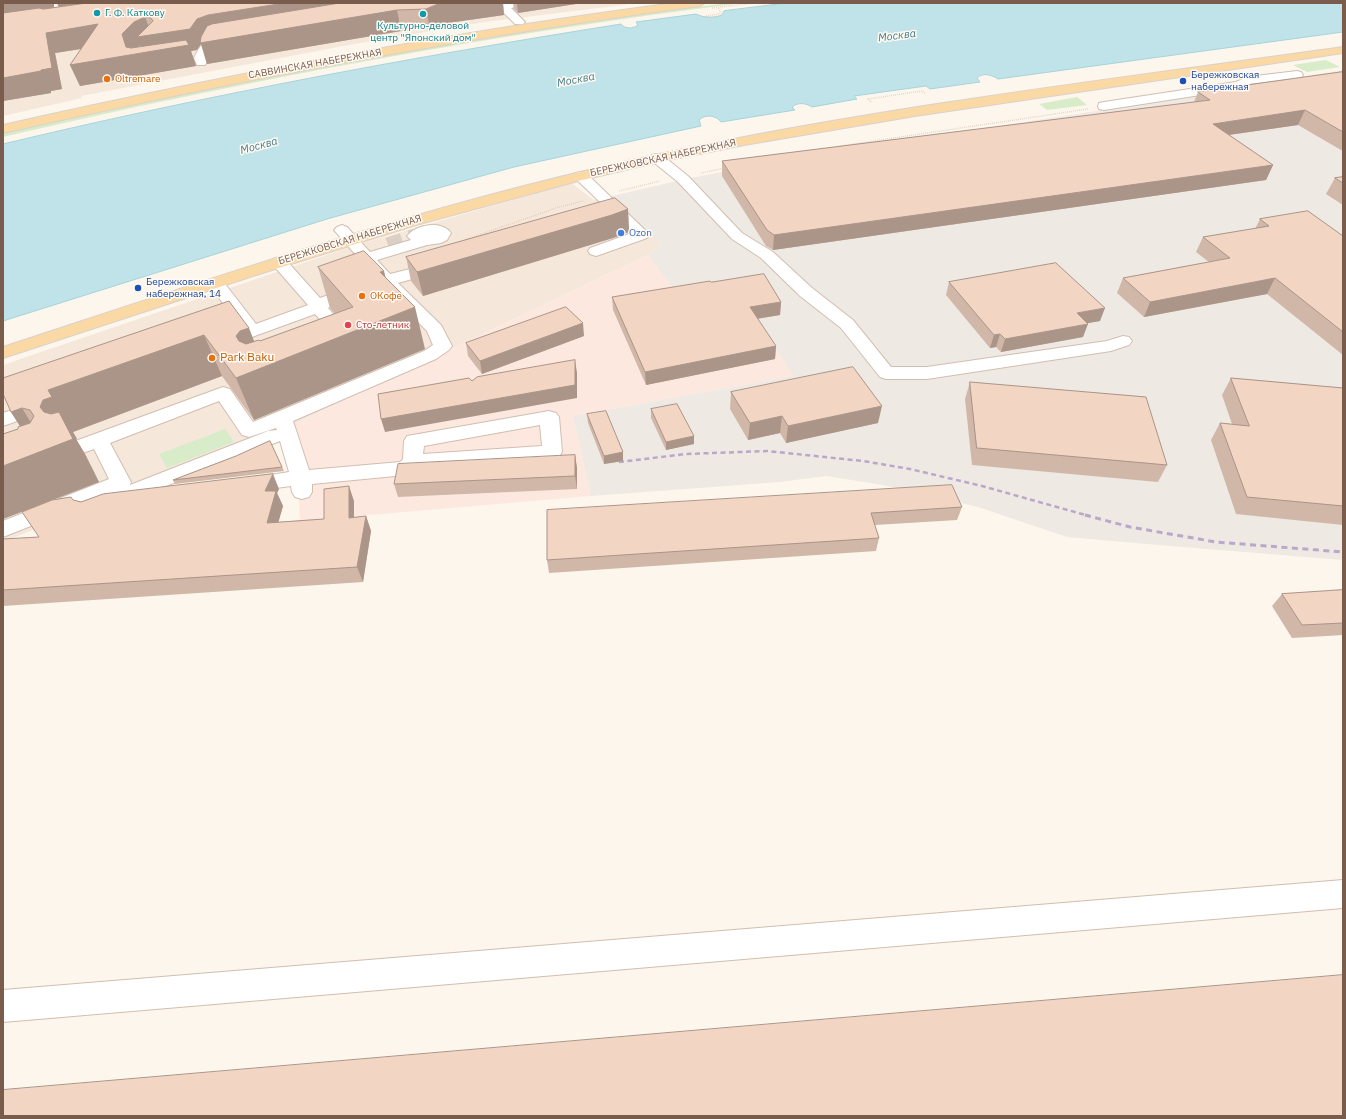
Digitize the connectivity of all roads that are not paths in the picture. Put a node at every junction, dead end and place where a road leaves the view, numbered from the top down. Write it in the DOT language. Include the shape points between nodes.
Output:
graph roads {
  1 [pos="518,3"];
  2 [pos="654,3"];
  3 [pos="701,9"];
  4 [pos="519,22"];
  5 [pos="239,35"];
  6 [pos="1343,41"];
  7 [pos="1343,50"];
  8 [pos="188,57"];
  9 [pos="202,60"];
  10 [pos="1297,75"];
  11 [pos="208,78"];
  12 [pos="1148,79"];
  13 [pos="1172,95"];
  14 [pos="1104,106"];
  15 [pos="3,121"];
  16 [pos="3,129"];
  17 [pos="657,158"];
  18 [pos="581,176"];
  19 [pos="619,213"];
  20 [pos="604,218"];
  21 [pos="415,236"];
  22 [pos="356,245"];
  23 [pos="388,245"];
  24 [pos="596,251"];
  25 [pos="278,262"];
  26 [pos="452,262"];
  27 [pos="208,275"];
  28 [pos="184,279"];
  29 [pos="386,280"];
  30 [pos="134,296"];
  31 [pos="318,307"];
  32 [pos="337,328"];
  33 [pos="253,331"];
  34 [pos="1123,341"];
  35 [pos="208,347"];
  36 [pos="3,353"];
  37 [pos="58,400"];
  38 [pos="3,420"];
  39 [pos="285,424"];
  40 [pos="99,440"];
  41 [pos="77,448"];
  42 [pos="413,461"];
  43 [pos="301,478"];
  44 [pos="230,487"];
  45 [pos="344,489"];
  46 [pos="184,492"];
  47 [pos="108,501"];
  48 [pos="3,529"];
  49 [pos="32,532"];
  50 [pos="1343,894"];
  51 [pos="3,1006"];
  1 -- 4 [label="lane" via="509,4 505,8"];
  2 -- 4 [label="main road, САВВИНСКАЯ НАБЕРЕЖНАЯ"];
  3 -- 16 [label="main road, САВВИНСКАЯ НАБЕРЕЖНАЯ" via="542,25 369,54 189,88"];
  4 -- 11 [label="main road, САВВИНСКАЯ НАБЕРЕЖНАЯ"];
  5 -- 9 [label="lane" via="208,43"];
  6 -- 22 [label="main road, БЕРЕЖКОВСКАЯ НАБЕРЕЖНАЯ" via="937,99 684,142 448,199"];
  7 -- 12 [label="main road, БЕРЕЖКОВСКАЯ НАБЕРЕЖНАЯ"];
  8 -- 9 [label="lane"];
  9 -- 11 [label="lane"];
  10 -- 13 [label="lane"];
  11 -- 15 [label="main road, САВВИНСКАЯ НАБЕРЕЖНАЯ"];
  12 -- 13 [label="lane"];
  12 -- 17 [label="main road, БЕРЕЖКОВСКАЯ НАБЕРЕЖНАЯ" via="787,132"];
  13 -- 14 [label="lane"];
  17 -- 18 [label="main road, БЕРЕЖКОВСКАЯ НАБЕРЕЖНАЯ"];
  17 -- 34 [label="lane" via="680,177 737,236 767,256 806,292 847,324 886,373 927,373 1111,346"];
  18 -- 19 [label="lane"];
  18 -- 22 [label="main road, БЕРЕЖКОВСКАЯ НАБЕРЕЖНАЯ" via="458,207"];
  19 -- 20 [label="lane"];
  19 -- 24 [label="lane" via="642,235"];
  21 -- 22 [label="lane" via="432,230 443,233 442,237 436,240"];
  22 -- 23 [label="lane"];
  22 -- 25 [label="main road, БЕРЕЖКОВСКАЯ НАБЕРЕЖНАЯ"];
  22 -- 27 [label="main road, БЕРЕЖКОВСКАЯ НАБЕРЕЖНАЯ"];
  22 -- 29 [label="lane"];
  25 -- 27 [label="main road, БЕРЕЖКОВСКАЯ НАБЕРЕЖНАЯ"];
  25 -- 31 [label="lane"];
  26 -- 29 [label="lane"];
  27 -- 33 [label="lane"];
  27 -- 36 [label="main road, БЕРЕЖКОВСКАЯ НАБЕРЕЖНАЯ"];
  28 -- 30 [label="main road"];
  29 -- 31 [label="lane" via="327,301"];
  29 -- 39 [label="lane" via="435,329 443,346 430,355"];
  31 -- 32 [label="lane"];
  31 -- 33 [label="lane"];
  33 -- 35 [label="lane"];
  37 -- 38 [label="lane"];
  39 -- 40 [label="lane" via="249,431 229,390"];
  39 -- 43 [label="lane"];
  39 -- 47 [label="lane"];
  40 -- 41 [label="lane"];
  40 -- 48 [label="lane" via="122,482"];
  42 -- 42 [label="lane" via="552,452 549,417 414,441"];
  42 -- 43 [label="lane" via="406,468"];
  43 -- 44 [label="lane"];
  43 -- 45 [label="lane" via="302,493"];
  46 -- 47 [label="lane"];
  47 -- 49 [label="lane"];
  50 -- 51 [label="lane"];
}
